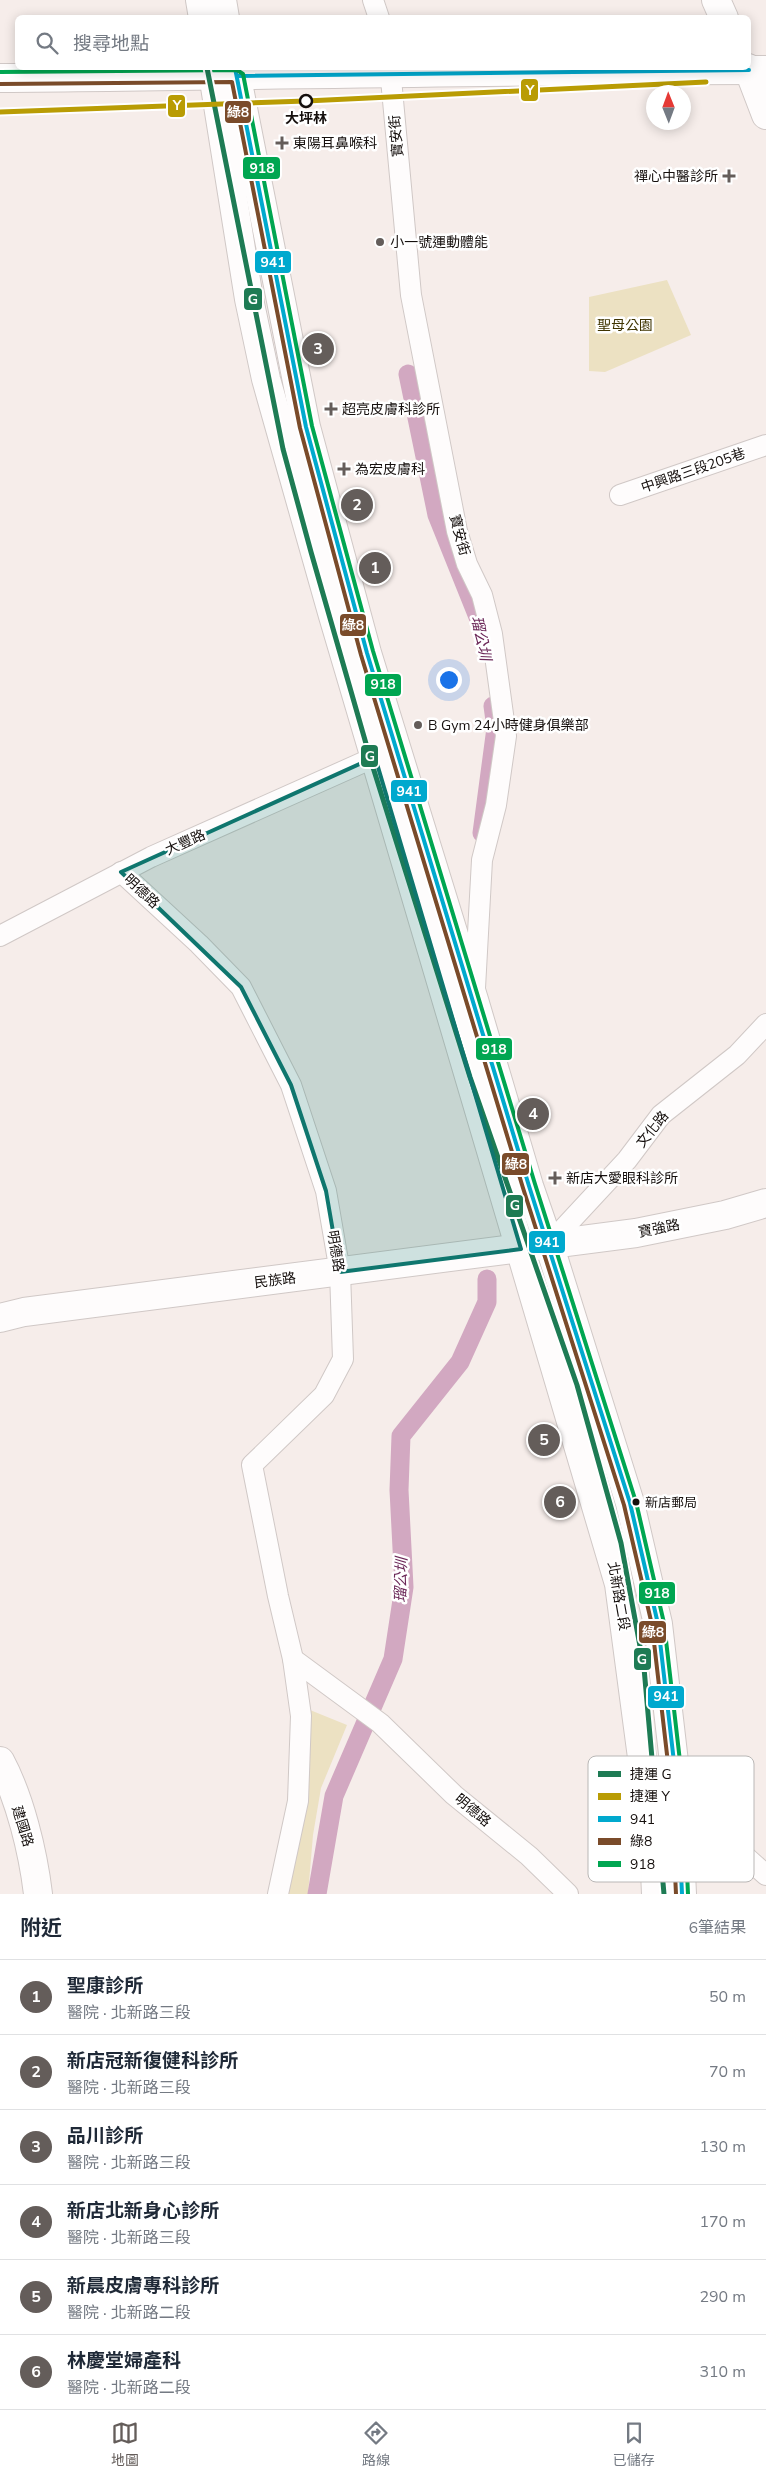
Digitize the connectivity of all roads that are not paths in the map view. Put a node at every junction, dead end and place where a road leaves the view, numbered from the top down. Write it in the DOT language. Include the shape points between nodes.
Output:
graph roads {
  1 [pos="200,0"];
  2 [pos="222,0"];
  3 [pos="373,0"];
  4 [pos="716,0"];
  5 [pos="202,15"];
  6 [pos="225,15"];
  7 [pos="378,15"];
  8 [pos="723,15"];
  9 [pos="754,69"];
  10 [pos="545,70"];
  11 [pos="390,71"];
  12 [pos="224,72"];
  13 [pos="2,79"];
  14 [pos="766,115"];
  15 [pos="766,445"];
  16 [pos="620,495"];
  17 [pos="375,757"];
  18 [pos="121,872"];
  19 [pos="0,936"];
  20 [pos="474,1000"];
  21 [pos="766,1024"];
  22 [pos="766,1203"];
  23 [pos="549,1244"];
  24 [pos="521,1249"];
  25 [pos="340,1272"];
  26 [pos="0,1318"];
  27 [pos="293,1659"];
  28 [pos="642,1756"];
  29 [pos="673,1756"];
  30 [pos="0,1761"];
  31 [pos="754,1864"];
  32 [pos="766,1875"];
  33 [pos="38,1894"];
  34 [pos="278,1894"];
  35 [pos="568,1894"];
  1 -- 5 [label="main road"];
  2 -- 6 [label="main road"];
  3 -- 7 [label="street"];
  4 -- 8 [label="main road"];
  9 -- 14 [label="main road"];
  10 -- 11 [label="main road"];
  11 -- 12 [label="main road"];
  11 -- 20 [label="street, 寶安街" via="411,295 457,531 467,564 482,596 492,634 506,736 496,805 482,860"];
  12 -- 13 [label="main road"];
  12 -- 17 [label="main road, 北新路二段" via="249,299 266,379"];
  12 -- 20 [label="main road" via="306,427 386,719"];
  15 -- 16 [label="street, 中興路三段205巷"];
  17 -- 18 [label="street, 大豐路"];
  17 -- 24 [label="main road, 北新路二段"];
  18 -- 19 [label="street, 大豐路"];
  18 -- 25 [label="street, 明德路" via="241,987 291,1085 326,1191"];
  20 -- 23 [label="main road" via="526,1179"];
  21 -- 23 [label="street, 文化路" via="737,1055 662,1115 626,1160"];
  22 -- 23 [label="main road, 寶強路" via="636,1233"];
  23 -- 24 [label="main road, 民族路"];
  23 -- 29 [label="main road" via="630,1503 658,1624"];
  24 -- 25 [label="main road, 民族路"];
  24 -- 28 [label="main road, 北新路二段" via="619,1584"];
  25 -- 26 [label="main road, 民族路" via="24,1312"];
  25 -- 27 [label="street, 明德路" via="343,1359 324,1395 252,1465"];
  27 -- 34 [label="street, 明德路" via="301,1716 298,1801"];
  27 -- 35 [label="street, 明德路" via="380,1723 454,1795"];
  30 -- 33 [label="main road, 建國路" via="29,1844"];
  31 -- 32 [label="street"];
}
